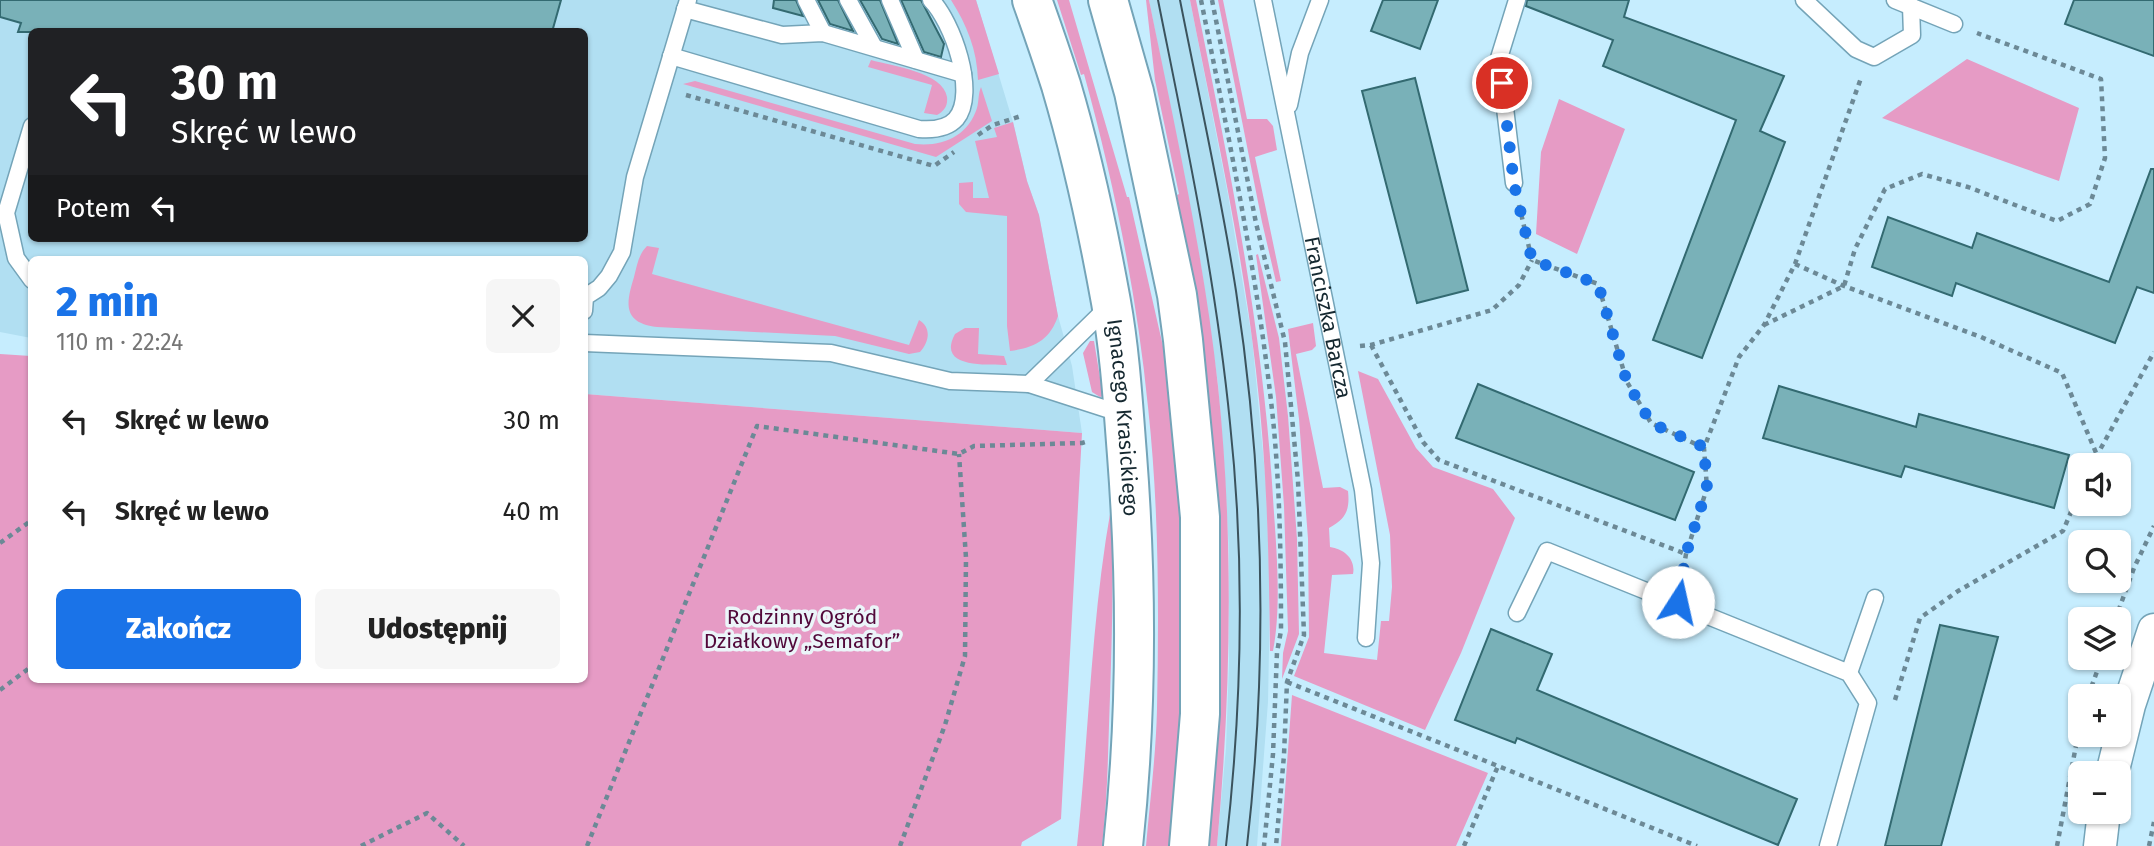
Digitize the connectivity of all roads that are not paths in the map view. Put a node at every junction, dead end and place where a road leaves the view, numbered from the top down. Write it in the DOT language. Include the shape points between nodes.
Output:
graph roads {
  1 [pos="806,0"];
  2 [pos="848,0"];
  3 [pos="890,0"];
  4 [pos="931,0"];
  5 [pos="1032,0"];
  6 [pos="1108,0"];
  7 [pos="1264,0"];
  8 [pos="1320,0"];
  9 [pos="1517,0"];
  10 [pos="1804,0"];
  11 [pos="1895,0"];
  12 [pos="686,5"];
  13 [pos="1911,6"];
  14 [pos="1954,24"];
  15 [pos="823,33"];
  16 [pos="874,47"];
  17 [pos="671,56"];
  18 [pos="916,60"];
  19 [pos="963,74"];
  20 [pos="1287,114"];
  21 [pos="28,139"];
  22 [pos="1514,184"];
  23 [pos="28,274"];
  24 [pos="588,295"];
  25 [pos="1111,304"];
  26 [pos="588,343"];
  27 [pos="1029,384"];
  28 [pos="1124,415"];
  29 [pos="1875,598"];
  30 [pos="1517,613"];
  31 [pos="2154,631"];
  32 [pos="1366,638"];
  33 [pos="1849,673"];
  34 [pos="2115,761"];
  35 [pos="2103,824"];
  36 [pos="1123,846"];
  37 [pos="1189,846"];
  38 [pos="1828,846"];
  39 [pos="2100,846"];
  1 -- 15 [label="lane"];
  2 -- 16 [label="lane"];
  3 -- 18 [label="lane"];
  4 -- 19 [label="lane" via="941,11"];
  5 -- 25 [label="main road, Ignacego Krasickiego" via="1073,128"];
  6 -- 37 [label="main road" via="1134,92 1184,340 1199,517 1200,714"];
  7 -- 20 [label="lane, Franciszka Barcza"];
  8 -- 20 [label="lane" via="1300,53"];
  9 -- 22 [label="lane" via="1499,58"];
  10 -- 13 [label="lane" via="1856,49 1874,57 1912,35"];
  11 -- 13 [label="lane"];
  12 -- 15 [label="lane" via="782,35"];
  12 -- 17 [label="lane"];
  13 -- 14 [label="lane"];
  15 -- 16 [label="lane"];
  16 -- 18 [label="lane"];
  17 -- 19 [label="lane" via="919,129 945,127 956,119 964,96"];
  17 -- 24 [label="lane" via="635,177 622,252 609,276"];
  18 -- 19 [label="lane"];
  20 -- 32 [label="lane, Franciszka Barcza" via="1363,490 1371,563"];
  21 -- 23 [label="lane" via="6,213 16,258"];
  25 -- 27 [label="lane"];
  25 -- 28 [label="main road, Ignacego Krasickiego"];
  26 -- 27 [label="lane" via="831,353 941,380"];
  27 -- 28 [label="lane"];
  28 -- 36 [label="main road, Ignacego Krasickiego" via="1134,540 1135,638"];
  29 -- 33 [label="lane"];
  30 -- 33 [label="lane" via="1548,551"];
  31 -- 34 [label="street"];
  33 -- 38 [label="lane" via="1868,703"];
  35 -- 39 [label="street"];
}
